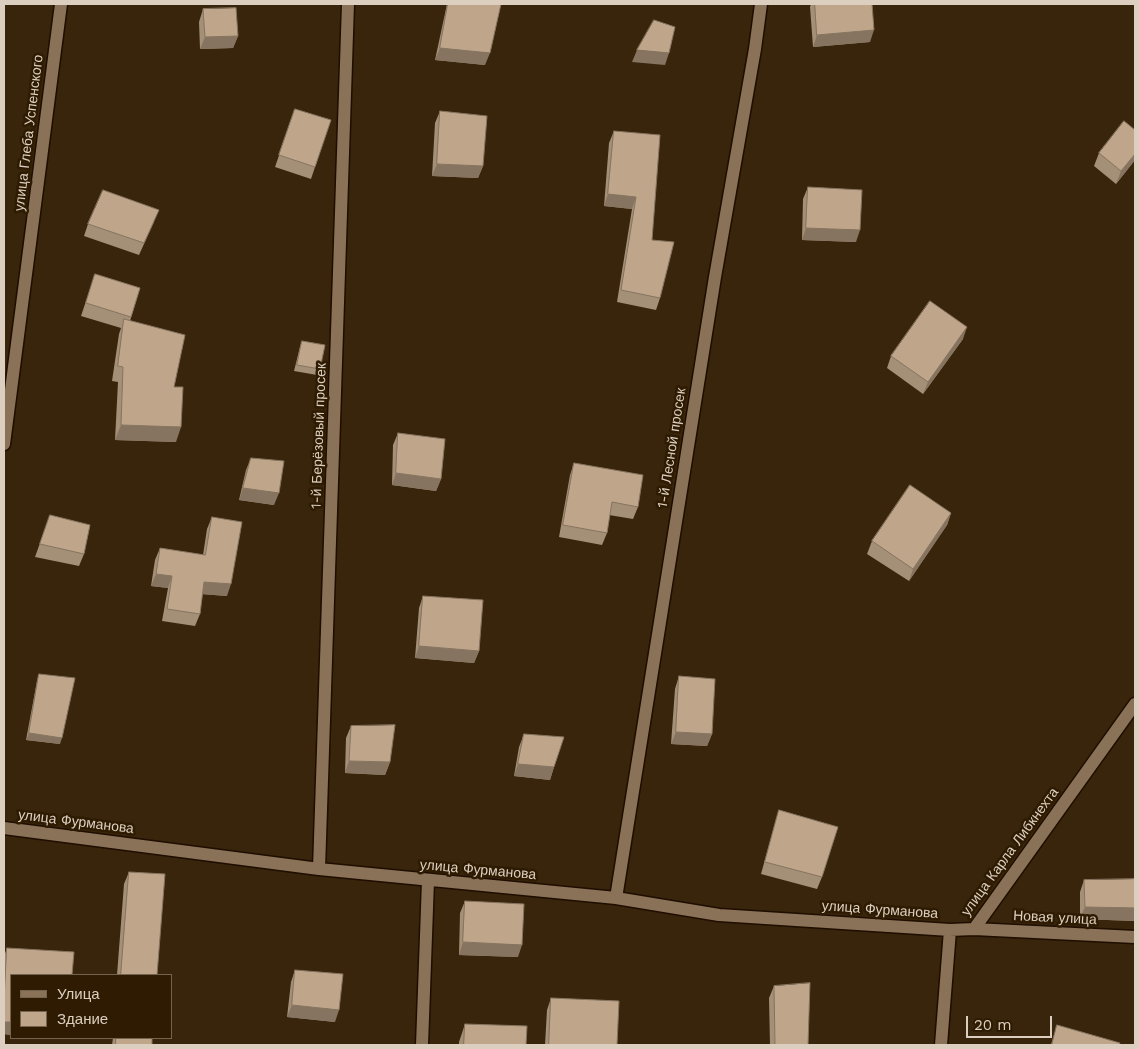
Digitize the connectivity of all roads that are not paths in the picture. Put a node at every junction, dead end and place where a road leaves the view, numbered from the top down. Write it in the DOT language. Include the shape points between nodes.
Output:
graph roads {
  1 [pos="61,4"];
  2 [pos="348,4"];
  3 [pos="761,4"];
  4 [pos="4,444"];
  5 [pos="1135,704"];
  6 [pos="4,828"];
  7 [pos="319,869"];
  8 [pos="428,881"];
  9 [pos="616,898"];
  10 [pos="974,929"];
  11 [pos="950,930"];
  12 [pos="1135,937"];
  13 [pos="422,1045"];
  14 [pos="941,1045"];
  1 -- 4 [label="street, улица Глеба Успенского"];
  2 -- 7 [label="street, 1-й Берёзовый просек"];
  3 -- 9 [label="street, 1-й Лесной просек"];
  5 -- 10 [label="street, улица Карла Либкнехта"];
  6 -- 7 [label="street, улица Фурманова"];
  7 -- 8 [label="street, улица Фурманова"];
  8 -- 9 [label="street, улица Фурманова"];
  8 -- 13 [label="street"];
  9 -- 11 [label="street, улица Фурманова" via="719,915"];
  10 -- 11 [label="street, улица Карла Либкнехта"];
  10 -- 12 [label="street, Новая улица"];
  11 -- 14 [label="street"];
}
